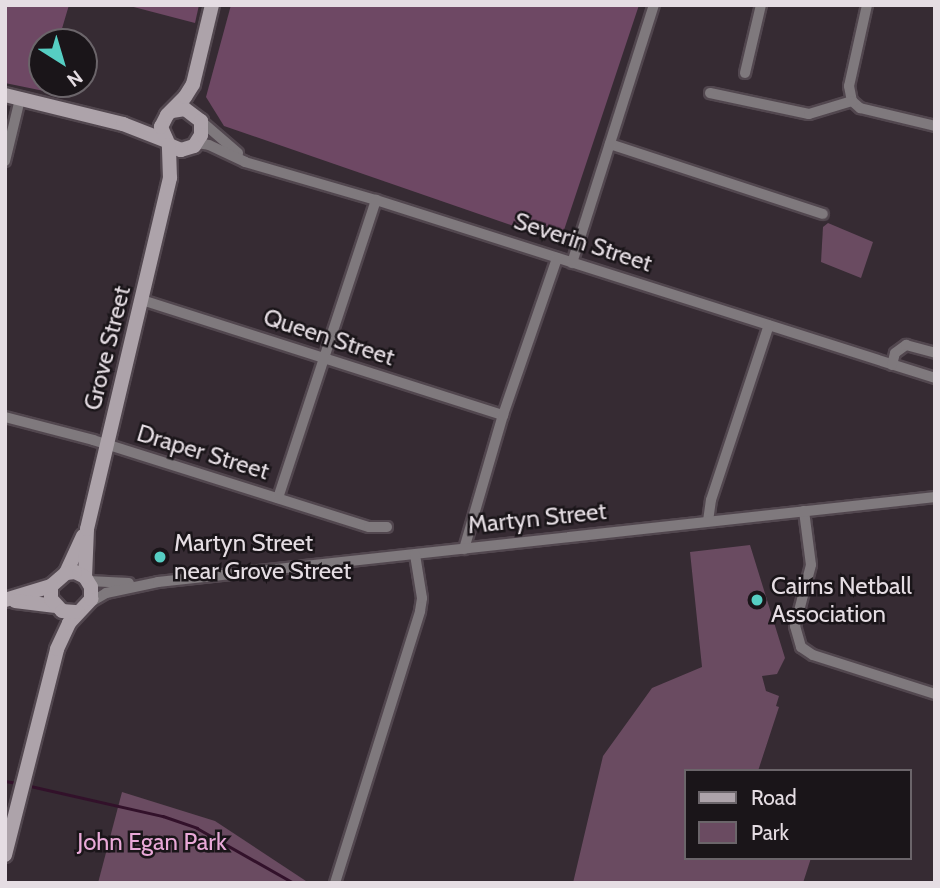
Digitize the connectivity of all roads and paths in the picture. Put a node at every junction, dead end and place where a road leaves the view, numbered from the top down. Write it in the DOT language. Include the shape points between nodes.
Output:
graph roads {
  1 [pos="212,5"];
  2 [pos="654,5"];
  3 [pos="761,5"];
  4 [pos="867,5"];
  5 [pos="745,73"];
  6 [pos="192,85"];
  7 [pos="710,93"];
  8 [pos="13,97"];
  9 [pos="850,97"];
  10 [pos="169,113"];
  11 [pos="199,118"];
  12 [pos="123,124"];
  13 [pos="935,126"];
  14 [pos="166,143"];
  15 [pos="610,144"];
  16 [pos="194,145"];
  17 [pos="5,161"];
  18 [pos="259,164"];
  19 [pos="170,178"];
  20 [pos="376,200"];
  21 [pos="823,215"];
  22 [pos="557,258"];
  23 [pos="572,263"];
  24 [pos="142,300"];
  25 [pos="769,325"];
  26 [pos="935,353"];
  27 [pos="325,358"];
  28 [pos="892,365"];
  29 [pos="935,378"];
  30 [pos="503,415"];
  31 [pos="5,418"];
  32 [pos="107,444"];
  33 [pos="935,497"];
  34 [pos="278,498"];
  35 [pos="804,511"];
  36 [pos="708,521"];
  37 [pos="387,527"];
  38 [pos="87,529"];
  39 [pos="464,549"];
  40 [pos="415,555"];
  41 [pos="65,573"];
  42 [pos="87,579"];
  43 [pos="145,584"];
  44 [pos="51,586"];
  45 [pos="6,600"];
  46 [pos="56,607"];
  47 [pos="84,607"];
  48 [pos="57,649"];
  49 [pos="935,694"];
  50 [pos="5,855"];
  51 [pos="335,883"];
  1 -- 6 [label="street"];
  2 -- 15 [label="street"];
  3 -- 5 [label="street"];
  4 -- 9 [label="street"];
  6 -- 10 [label="street"];
  6 -- 11 [label="street"];
  7 -- 9 [label="street" via="810,114"];
  8 -- 12 [label="street"];
  8 -- 17 [label="street"];
  9 -- 13 [label="street" via="860,108"];
  10 -- 11 [label="street" via="186,109"];
  10 -- 12 [label="street"];
  10 -- 14 [label="street" via="161,127"];
  11 -- 16 [label="street" via="201,135"];
  11 -- 18 [label="street, Severin Street" via="230,148"];
  12 -- 14 [label="street"];
  14 -- 16 [label="street" via="181,150"];
  14 -- 19 [label="street, Grove Street"];
  15 -- 21 [label="street"];
  15 -- 23 [label="street"];
  16 -- 18 [label="street, Severin Street" via="209,145"];
  16 -- 19 [label="street, Grove Street"];
  18 -- 20 [label="street, Severin Street"];
  19 -- 24 [label="street, Grove Street"];
  20 -- 22 [label="street, Severin Street"];
  20 -- 27 [label="street"];
  22 -- 23 [label="street, Severin Street"];
  22 -- 30 [label="street"];
  23 -- 25 [label="street, Severin Street"];
  24 -- 27 [label="street, Queen Street"];
  24 -- 32 [label="street, Grove Street"];
  25 -- 28 [label="street, Severin Street"];
  25 -- 36 [label="street"];
  26 -- 28 [label="street" via="906,345 895,354"];
  27 -- 30 [label="street, Queen Street"];
  27 -- 34 [label="street"];
  28 -- 29 [label="street, Severin Street"];
  30 -- 39 [label="street"];
  31 -- 32 [label="street, Draper Street"];
  32 -- 34 [label="street, Draper Street"];
  32 -- 38 [label="street, Grove Street"];
  33 -- 35 [label="street, Martyn Street"];
  34 -- 37 [label="street, Draper Street" via="369,527"];
  35 -- 36 [label="street, Martyn Street"];
  35 -- 49 [label="street" via="811,565 795,626 804,650"];
  36 -- 39 [label="street, Martyn Street"];
  38 -- 41 [label="street, Grove Street"];
  38 -- 42 [label="street, Grove Street"];
  39 -- 40 [label="street, Martyn Street"];
  40 -- 43 [label="street, Martyn Street"];
  40 -- 51 [label="street" via="420,611"];
  41 -- 42 [label="street" via="75,572"];
  41 -- 44 [label="street"];
  42 -- 43 [label="street, Martyn Street"];
  42 -- 47 [label="street" via="92,593"];
  43 -- 47 [label="street, Martyn Street" via="106,593"];
  44 -- 45 [label="street"];
  44 -- 46 [label="street"];
  45 -- 46 [label="street"];
  46 -- 47 [label="street" via="68,613"];
  46 -- 48 [label="street"];
  47 -- 48 [label="street" via="69,623"];
  48 -- 50 [label="street"];
}
